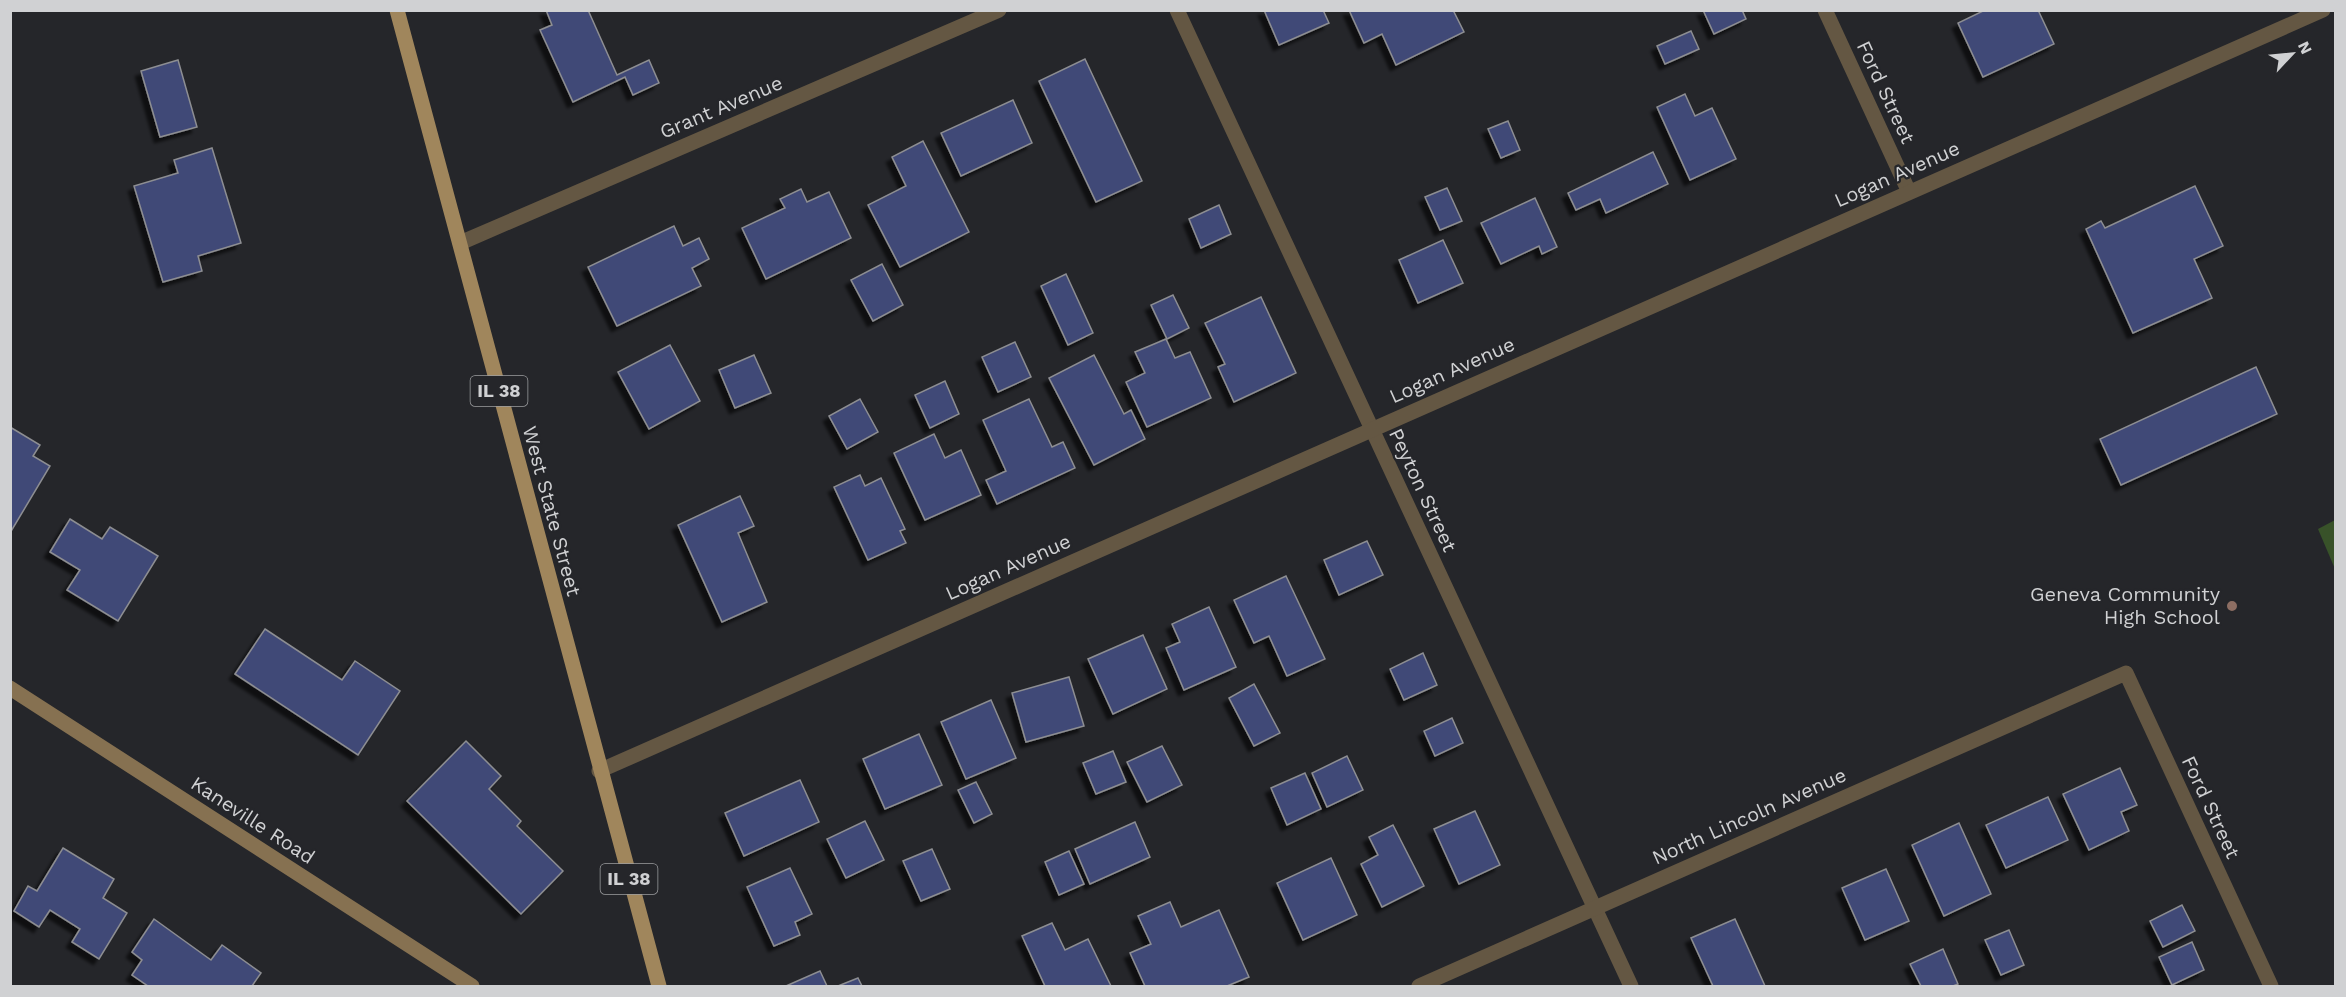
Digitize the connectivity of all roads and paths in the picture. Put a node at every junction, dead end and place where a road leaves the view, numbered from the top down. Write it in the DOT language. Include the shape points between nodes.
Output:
graph roads {
  1 [pos="397,10"];
  2 [pos="999,10"];
  3 [pos="1177,10"];
  4 [pos="1825,10"];
  5 [pos="2323,10"];
  6 [pos="1909,192"];
  7 [pos="460,243"];
  8 [pos="1371,429"];
  9 [pos="2097,686"];
  10 [pos="10,688"];
  11 [pos="599,771"];
  12 [pos="1596,909"];
  13 [pos="472,987"];
  14 [pos="659,987"];
  15 [pos="1419,987"];
  16 [pos="1631,987"];
  17 [pos="2271,987"];
  1 -- 7 [label="main road, West State Street / IL 38"];
  2 -- 7 [label="street, Grant Avenue"];
  3 -- 8 [label="street, Peyton Street"];
  4 -- 6 [label="street, Ford Street"];
  5 -- 6 [label="street, Logan Avenue"];
  6 -- 8 [label="street, Logan Avenue"];
  7 -- 11 [label="main road, West State Street / IL 38"];
  8 -- 11 [label="street, Logan Avenue"];
  8 -- 12 [label="street, Peyton Street"];
  9 -- 12 [label="street, North Lincoln Avenue"];
  9 -- 17 [label="street, Ford Street" via="2126,673"];
  10 -- 13 [label="main road, Kaneville Road"];
  11 -- 14 [label="main road, West State Street / IL 38"];
  12 -- 15 [label="street, North Lincoln Avenue"];
  12 -- 16 [label="street, Peyton Street"];
}
